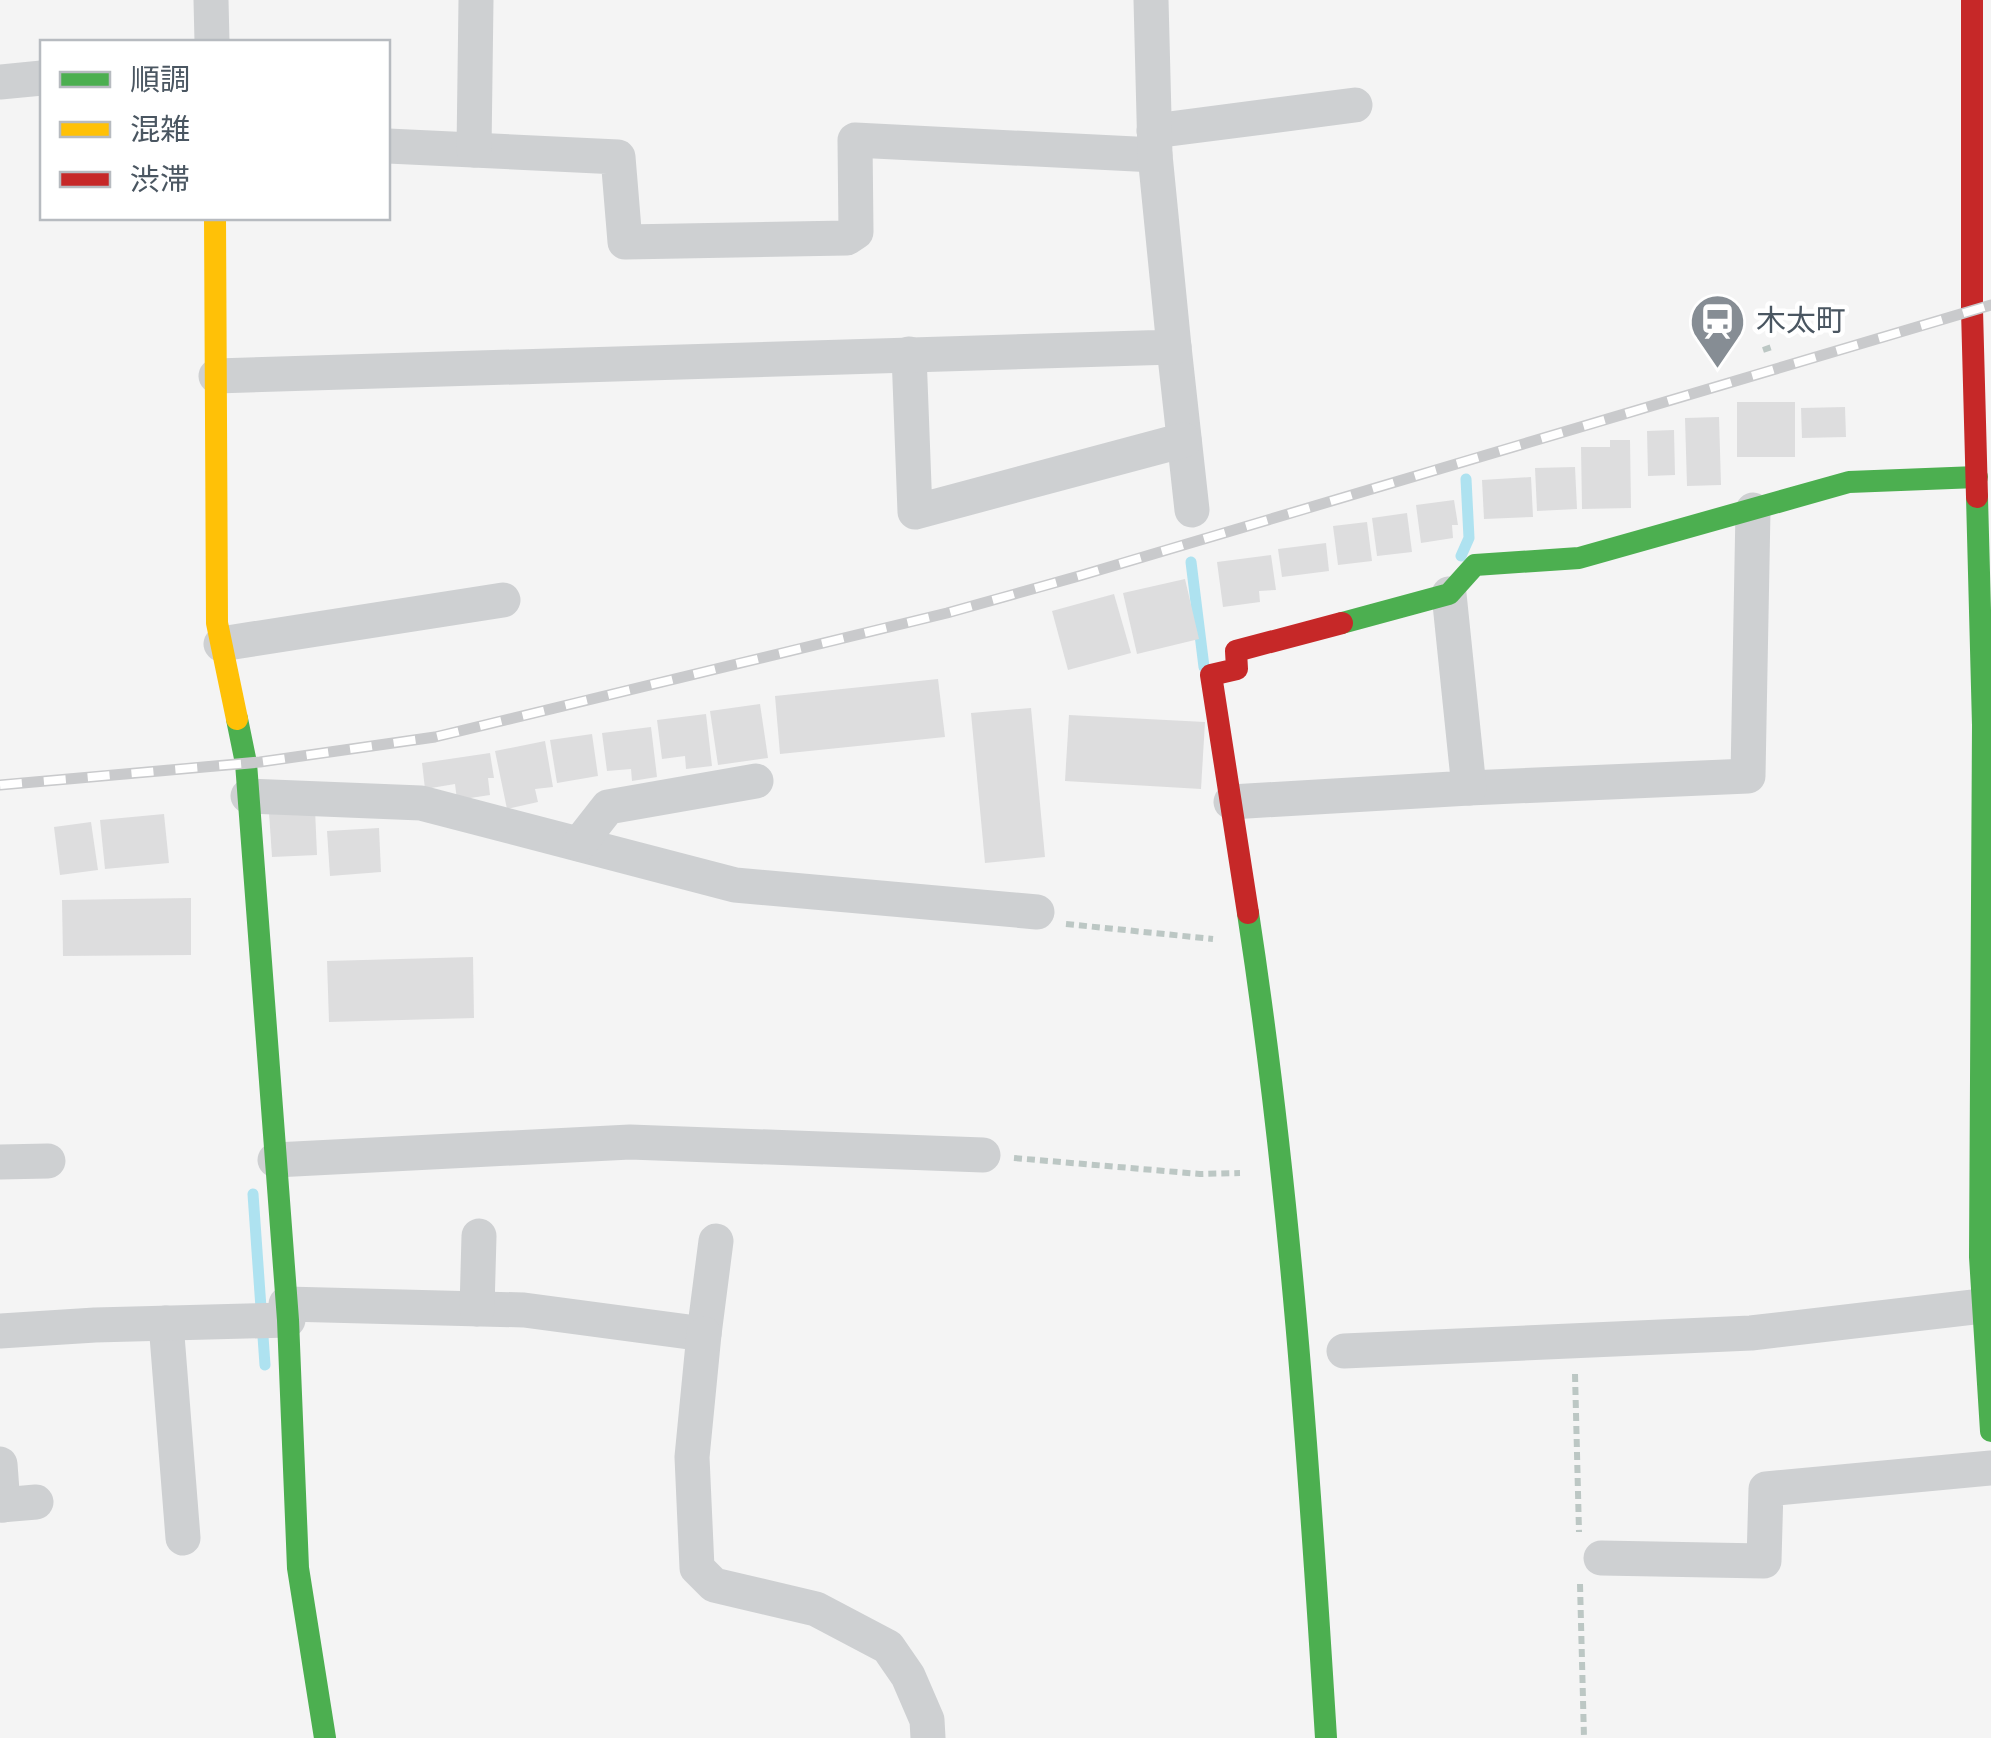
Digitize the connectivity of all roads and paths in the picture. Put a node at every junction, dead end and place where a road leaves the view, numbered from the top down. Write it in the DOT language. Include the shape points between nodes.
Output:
graph roads {
  1 [pos="211,0"];
  2 [pos="476,0"];
  3 [pos="1151,0"];
  4 [pos="1972,0"];
  5 [pos="212,40"];
  6 [pos="40,78"];
  7 [pos="0,82"];
  8 [pos="1982,102"];
  9 [pos="1355,106"];
  10 [pos="1155,143"];
  11 [pos="390,146"];
  12 [pos="474,150"];
  13 [pos="215,220"];
  14 [pos="1775,346"];
  15 [pos="1174,347"];
  16 [pos="1763,350"];
  17 [pos="909,354"];
  18 [pos="216,376"];
  19 [pos="1184,440"];
  20 [pos="1977,478"];
  21 [pos="1192,510"];
  22 [pos="1753,510"];
  23 [pos="1449,594"];
  24 [pos="503,600"];
  25 [pos="221,644"];
  26 [pos="1987,726"];
  27 [pos="756,781"];
  28 [pos="1469,788"];
  29 [pos="248,796"];
  30 [pos="1232,802"];
  31 [pos="579,844"];
  32 [pos="1986,877"];
  33 [pos="1036,912"];
  34 [pos="1254,943"];
  35 [pos="1986,1056"];
  36 [pos="983,1155"];
  37 [pos="275,1160"];
  38 [pos="48,1161"];
  39 [pos="0,1162"];
  40 [pos="1282,1172"];
  41 [pos="479,1236"];
  42 [pos="716,1241"];
  43 [pos="1982,1306"];
  44 [pos="477,1308"];
  45 [pos="287,1312"];
  46 [pos="166,1323"];
  47 [pos="0,1331"];
  48 [pos="704,1334"];
  49 [pos="1344,1352"];
  50 [pos="1991,1431"];
  51 [pos="0,1464"];
  52 [pos="1991,1468"];
  53 [pos="13,1504"];
  54 [pos="183,1538"];
  55 [pos="1601,1558"];
  56 [pos="325,1738"];
  57 [pos="928,1738"];
  58 [pos="1326,1738"];
  1 -- 5 [label="street"];
  2 -- 12 [label="street"];
  3 -- 10 [label="street"];
  4 -- 8 [label="street"];
  6 -- 7 [label="street"];
  8 -- 20 [label="street"];
  9 -- 10 [label="street"];
  10 -- 12 [label="street" via="855,140 856,232 848,238 625,242 618,157"];
  10 -- 15 [label="street"];
  11 -- 12 [label="street"];
  13 -- 18 [label="street"];
  14 -- 16 [label="path"];
  15 -- 17 [label="street"];
  15 -- 19 [label="street"];
  17 -- 18 [label="street"];
  17 -- 19 [label="street" via="915,512"];
  18 -- 25 [label="street"];
  19 -- 21 [label="street"];
  20 -- 22 [label="street" via="1849,482"];
  20 -- 26 [label="street"];
  22 -- 23 [label="street" via="1579,558 1474,565"];
  22 -- 28 [label="street" via="1748,776"];
  23 -- 28 [label="street"];
  23 -- 30 [label="street" via="1236,651 1237,669 1210,676"];
  24 -- 25 [label="street"];
  25 -- 29 [label="street"];
  26 -- 32 [label="street"];
  27 -- 31 [label="street" via="608,807"];
  28 -- 30 [label="street"];
  29 -- 31 [label="street" via="421,803"];
  29 -- 37 [label="street"];
  30 -- 34 [label="street"];
  31 -- 33 [label="street" via="735,885"];
  32 -- 35 [label="street"];
  33 -- 34 [label="path" via="1037,921"];
  34 -- 40 [label="street"];
  35 -- 43 [label="street"];
  36 -- 37 [label="street" via="630,1142"];
  36 -- 40 [label="path" via="1200,1174"];
  37 -- 45 [label="street"];
  38 -- 39 [label="street"];
  40 -- 58 [label="street"];
  41 -- 44 [label="street"];
  42 -- 48 [label="street"];
  43 -- 49 [label="street" via="1751,1333"];
  43 -- 50 [label="street"];
  44 -- 45 [label="street"];
  44 -- 48 [label="street"];
  45 -- 46 [label="street"];
  45 -- 56 [label="street" via="298,1568"];
  46 -- 47 [label="street"];
  46 -- 54 [label="street"];
  48 -- 57 [label="street" via="692,1457 697,1568 714,1584 816,1610 888,1647 908,1676"];
  51 -- 53 [label="street"];
  52 -- 55 [label="street" via="1766,1490 1764,1561"];
}
